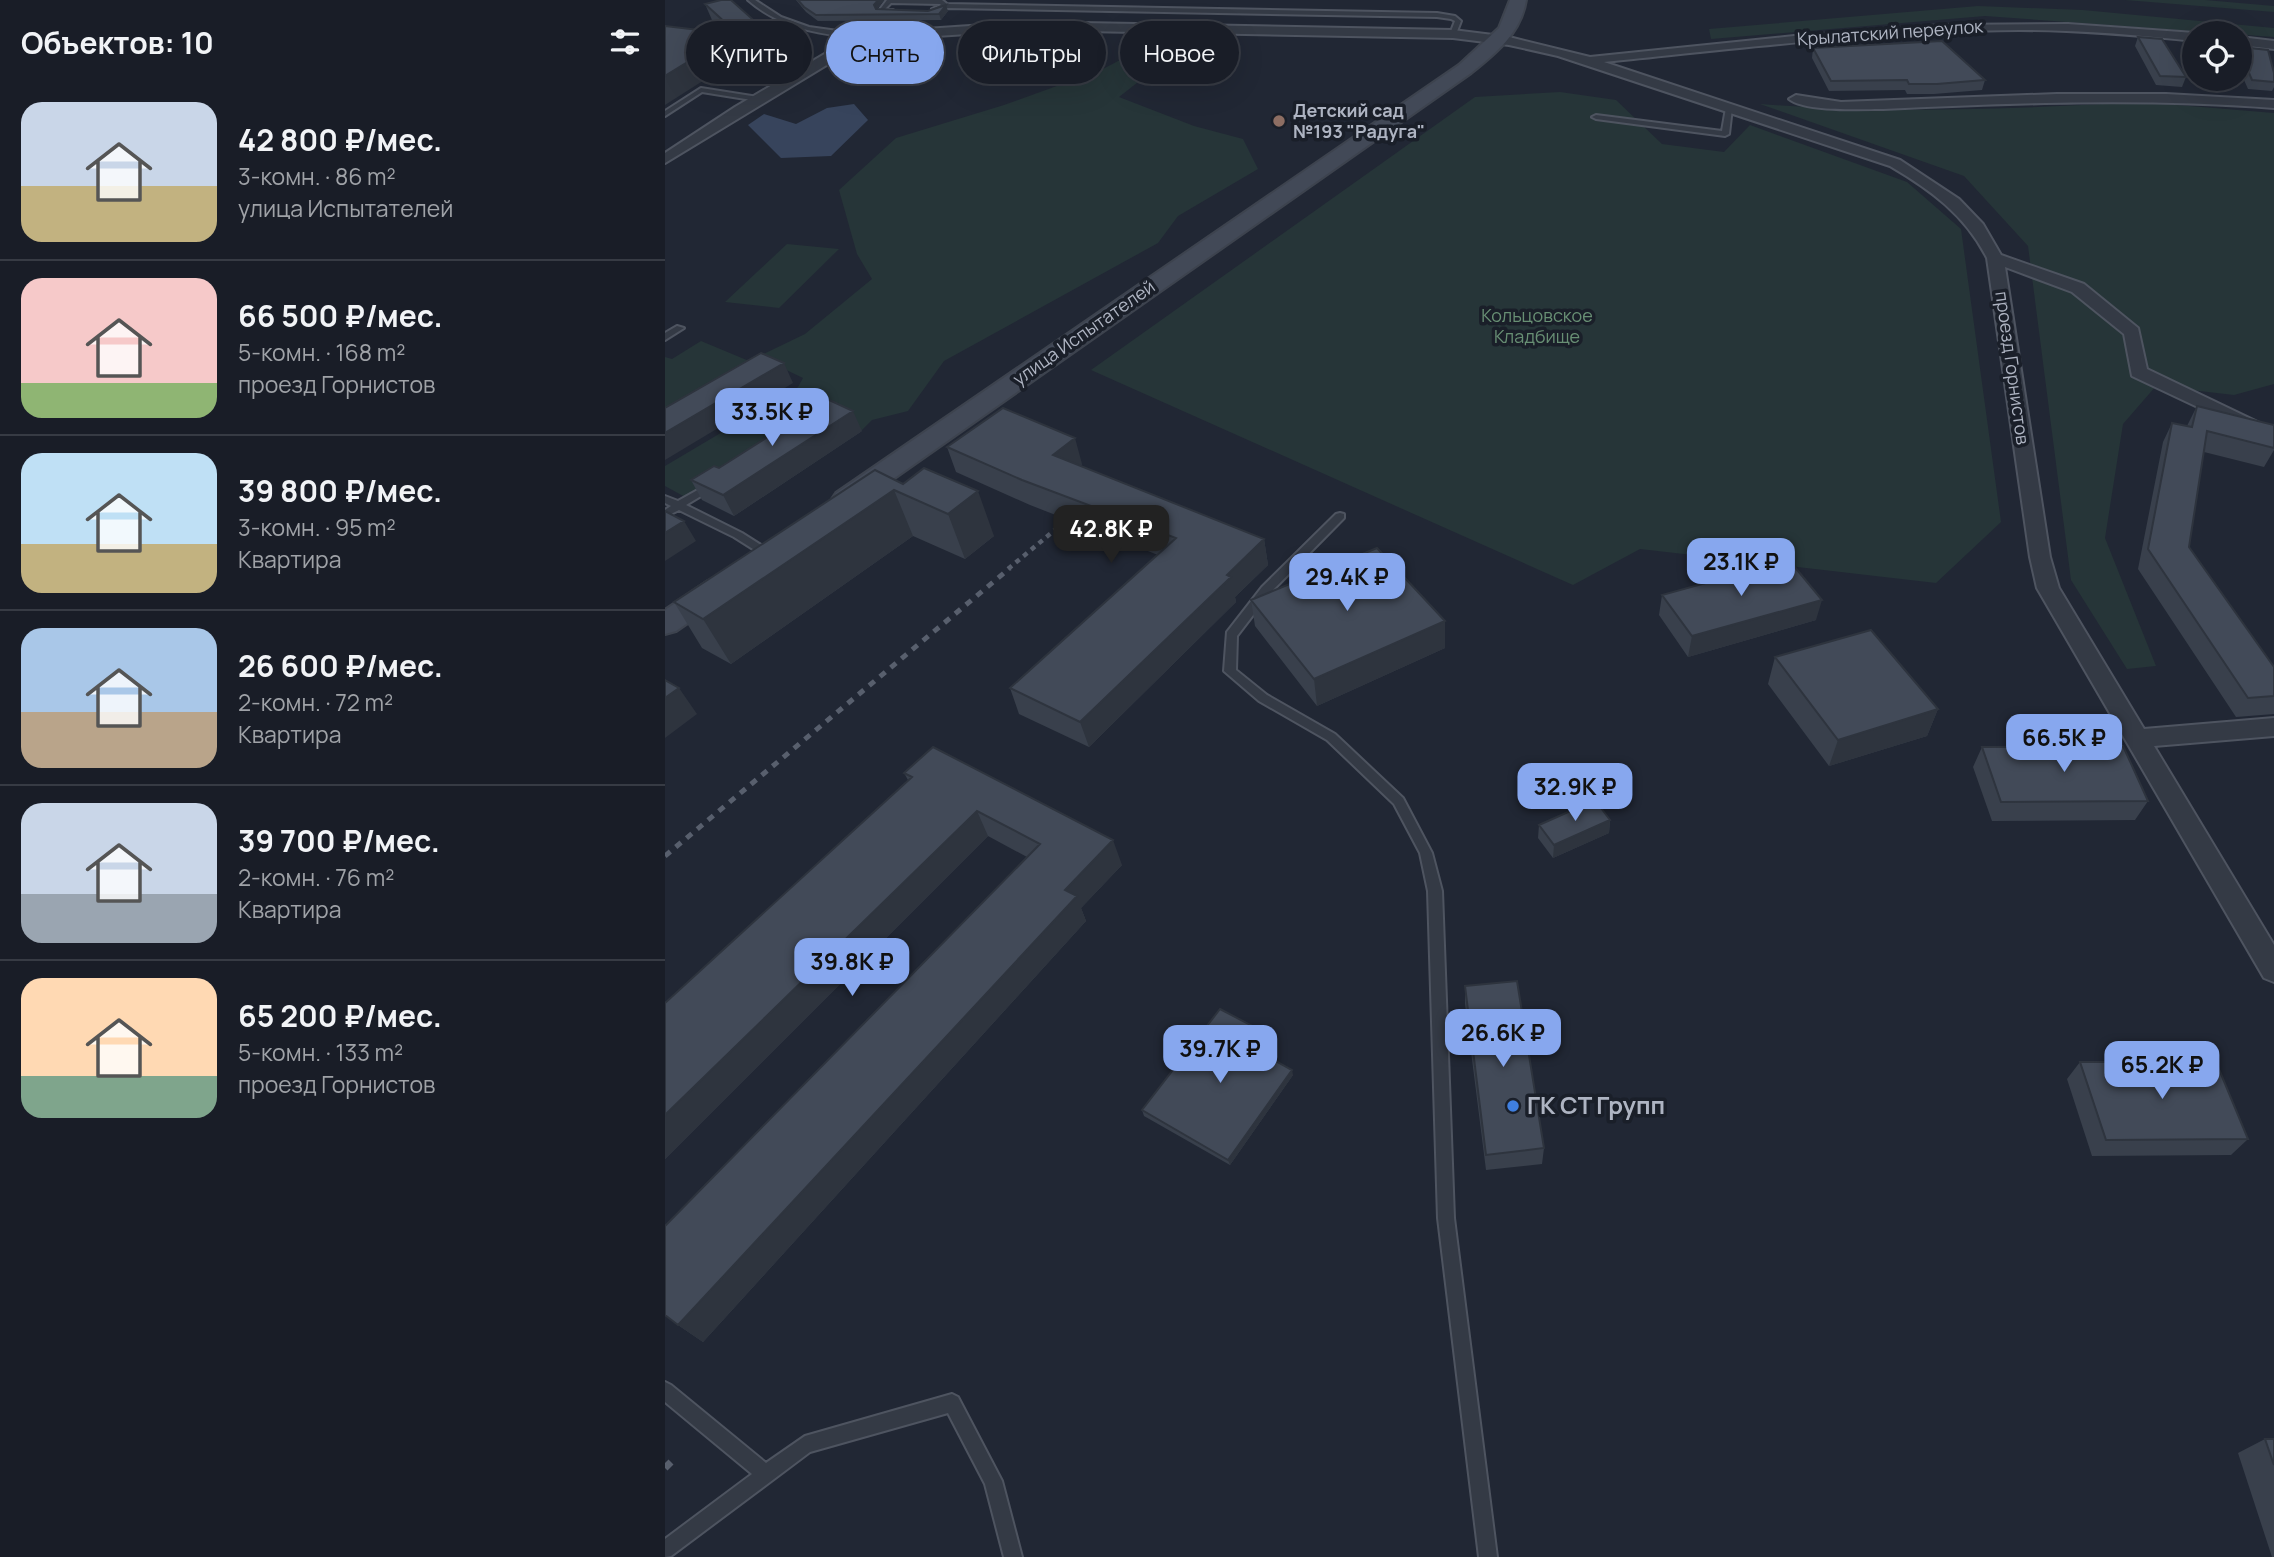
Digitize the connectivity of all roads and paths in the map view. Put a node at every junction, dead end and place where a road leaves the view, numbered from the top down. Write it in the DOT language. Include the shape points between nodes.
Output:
graph roads {
  1 [pos="751,0"];
  2 [pos="1518,0"];
  3 [pos="945,6"];
  4 [pos="905,11"];
  5 [pos="930,12"];
  6 [pos="944,31"];
  7 [pos="826,32"];
  8 [pos="1453,34"];
  9 [pos="2182,36"];
  10 [pos="1500,37"];
  11 [pos="2252,42"];
  12 [pos="2274,45"];
  13 [pos="826,59"];
  14 [pos="1586,60"];
  15 [pos="758,99"];
  16 [pos="1795,99"];
  17 [pos="2274,104"];
  18 [pos="1729,108"];
  19 [pos="665,114"];
  20 [pos="1596,117"];
  21 [pos="665,159"];
  22 [pos="1995,258"];
  23 [pos="680,328"];
  24 [pos="665,337"];
  25 [pos="2274,437"];
  26 [pos="725,477"];
  27 [pos="665,499"];
  28 [pos="679,505"];
  29 [pos="832,509"];
  30 [pos="665,514"];
  31 [pos="1340,516"];
  32 [pos="789,539"];
  33 [pos="768,554"];
  34 [pos="665,624"];
  35 [pos="2274,727"];
  36 [pos="2137,739"];
  37 [pos="2274,970"];
  38 [pos="665,1391"];
  39 [pos="766,1474"];
  40 [pos="665,1550"];
  41 [pos="1013,1557"];
  42 [pos="1488,1557"];
  1 -- 7 [label="lane" via="774,18"];
  2 -- 10 [label="main road" via="1512,23"];
  3 -- 4 [label="lane" via="942,2 888,1 880,11"];
  3 -- 5 [label="lane"];
  3 -- 8 [label="lane" via="1437,15 1458,21"];
  6 -- 8 [label="street" via="1028,26"];
  8 -- 10 [label="street, проезд Горнистов"];
  9 -- 14 [label="street, Крылатский переулок" via="1994,26"];
  10 -- 14 [label="street, проезд Горнистов"];
  10 -- 29 [label="main road, улица Испытателей" via="1454,77"];
  11 -- 12 [label="street"];
  13 -- 15 [label="street"];
  14 -- 18 [label="street, проезд Горнистов"];
  15 -- 19 [label="lane" via="701,90"];
  15 -- 21 [label="street"];
  16 -- 17 [label="street" via="1841,106 2139,97"];
  18 -- 20 [label="lane" via="1725,134"];
  18 -- 22 [label="street, проезд Горнистов" via="1895,163 1933,184 1968,213"];
  22 -- 25 [label="street" via="2078,288 2131,332 2138,372"];
  22 -- 36 [label="street, проезд Горнистов" via="2039,557 2048,588"];
  23 -- 24 [label="lane"];
  26 -- 28 [label="lane"];
  27 -- 28 [label="lane"];
  28 -- 30 [label="lane"];
  28 -- 33 [label="lane"];
  31 -- 42 [label="lane" via="1266,590 1231,635 1230,671 1263,698 1332,737 1399,801 1426,853 1435,891 1446,1218"];
  32 -- 33 [label="main road"];
  33 -- 34 [label="main road"];
  35 -- 36 [label="street"];
  36 -- 37 [label="street, проезд Горнистов"];
  38 -- 39 [label="lane"];
  39 -- 40 [label="lane"];
  39 -- 41 [label="lane" via="805,1445 952,1403 993,1481"];
}
